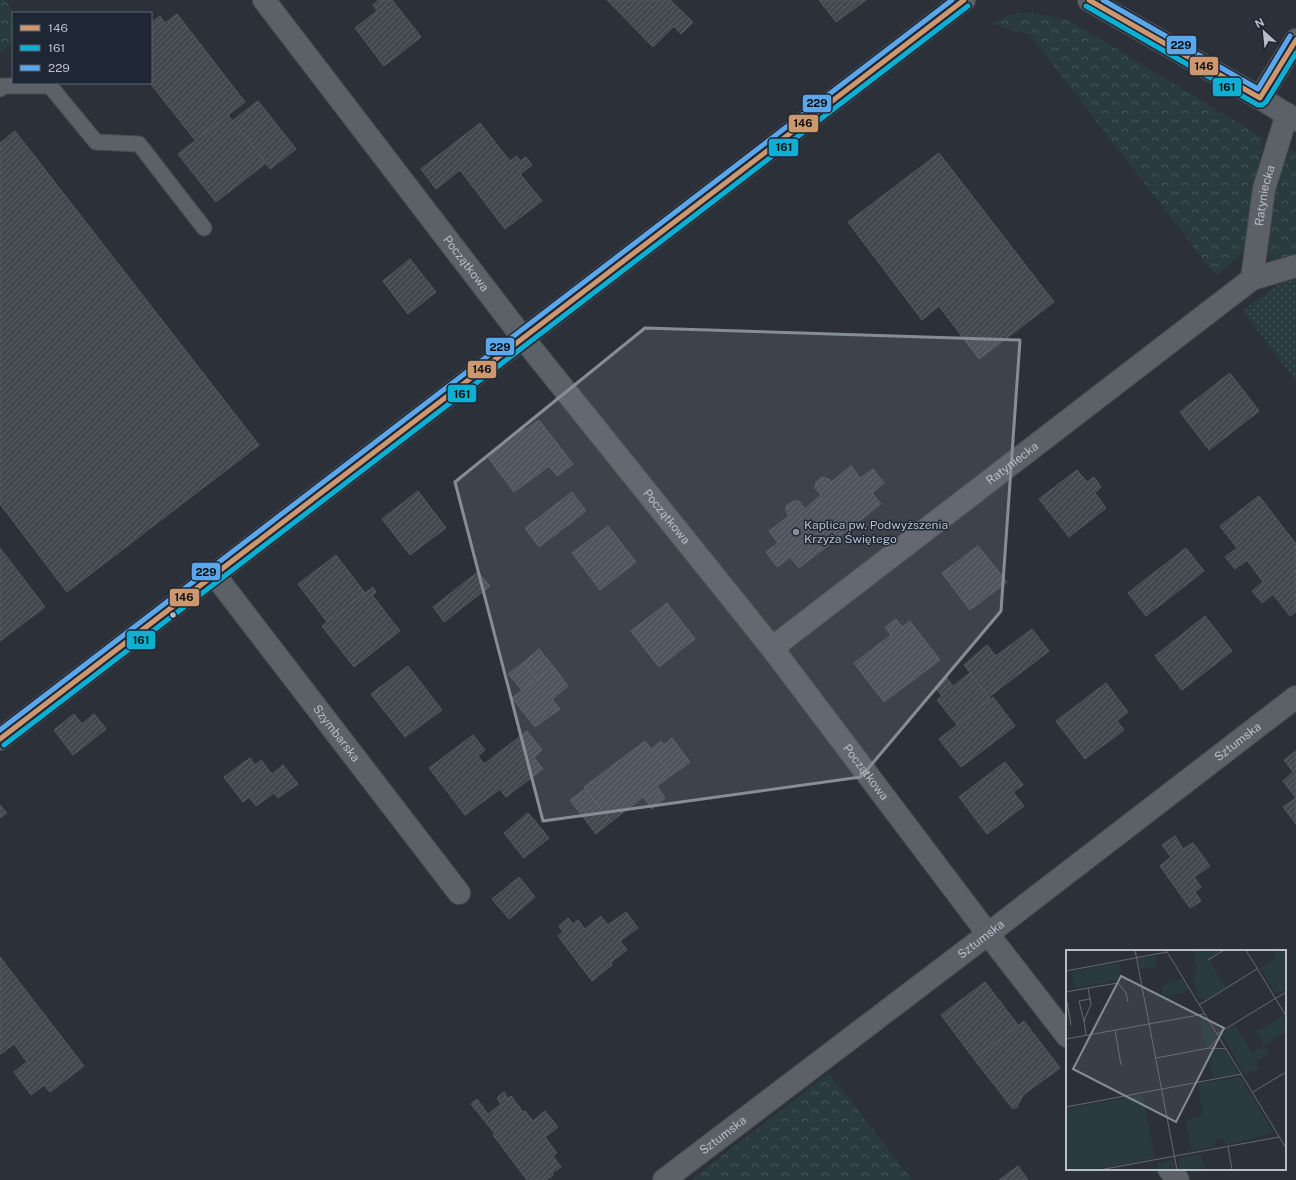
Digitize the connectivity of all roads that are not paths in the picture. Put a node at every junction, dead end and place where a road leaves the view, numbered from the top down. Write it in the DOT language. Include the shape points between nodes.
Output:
graph roads {
  1 [pos="264,0"];
  2 [pos="964,0"];
  3 [pos="1089,0"];
  4 [pos="1296,40"];
  5 [pos="0,89"];
  6 [pos="1260,98"];
  7 [pos="1292,117"];
  8 [pos="204,228"];
  9 [pos="1296,266"];
  10 [pos="1252,279"];
  11 [pos="522,338"];
  12 [pos="214,574"];
  13 [pos="772,648"];
  14 [pos="1296,697"];
  15 [pos="0,738"];
  16 [pos="459,893"];
  17 [pos="988,934"];
  18 [pos="1066,1035"];
  19 [pos="1170,1170"];
  20 [pos="664,1180"];
  21 [pos="1178,1180"];
  1 -- 11 [label="street, Początkowa"];
  2 -- 11 [label="street"];
  3 -- 6 [label="street"];
  4 -- 6 [label="street"];
  5 -- 8 [label="lane" via="3,86 50,86 96,142 139,144"];
  6 -- 7 [label="street"];
  7 -- 10 [label="street, Ratyniecka" via="1264,189"];
  9 -- 10 [label="street, Ratyniecka"];
  10 -- 13 [label="street, Ratyniecka"];
  11 -- 12 [label="street"];
  11 -- 13 [label="street, Początkowa"];
  12 -- 15 [label="street"];
  12 -- 16 [label="street, Szymbarska"];
  13 -- 17 [label="street, Początkowa"];
  14 -- 17 [label="street, Sztumska"];
  17 -- 18 [label="street, Początkowa"];
  17 -- 20 [label="street, Sztumska"];
  19 -- 21 [label="street"];
}
